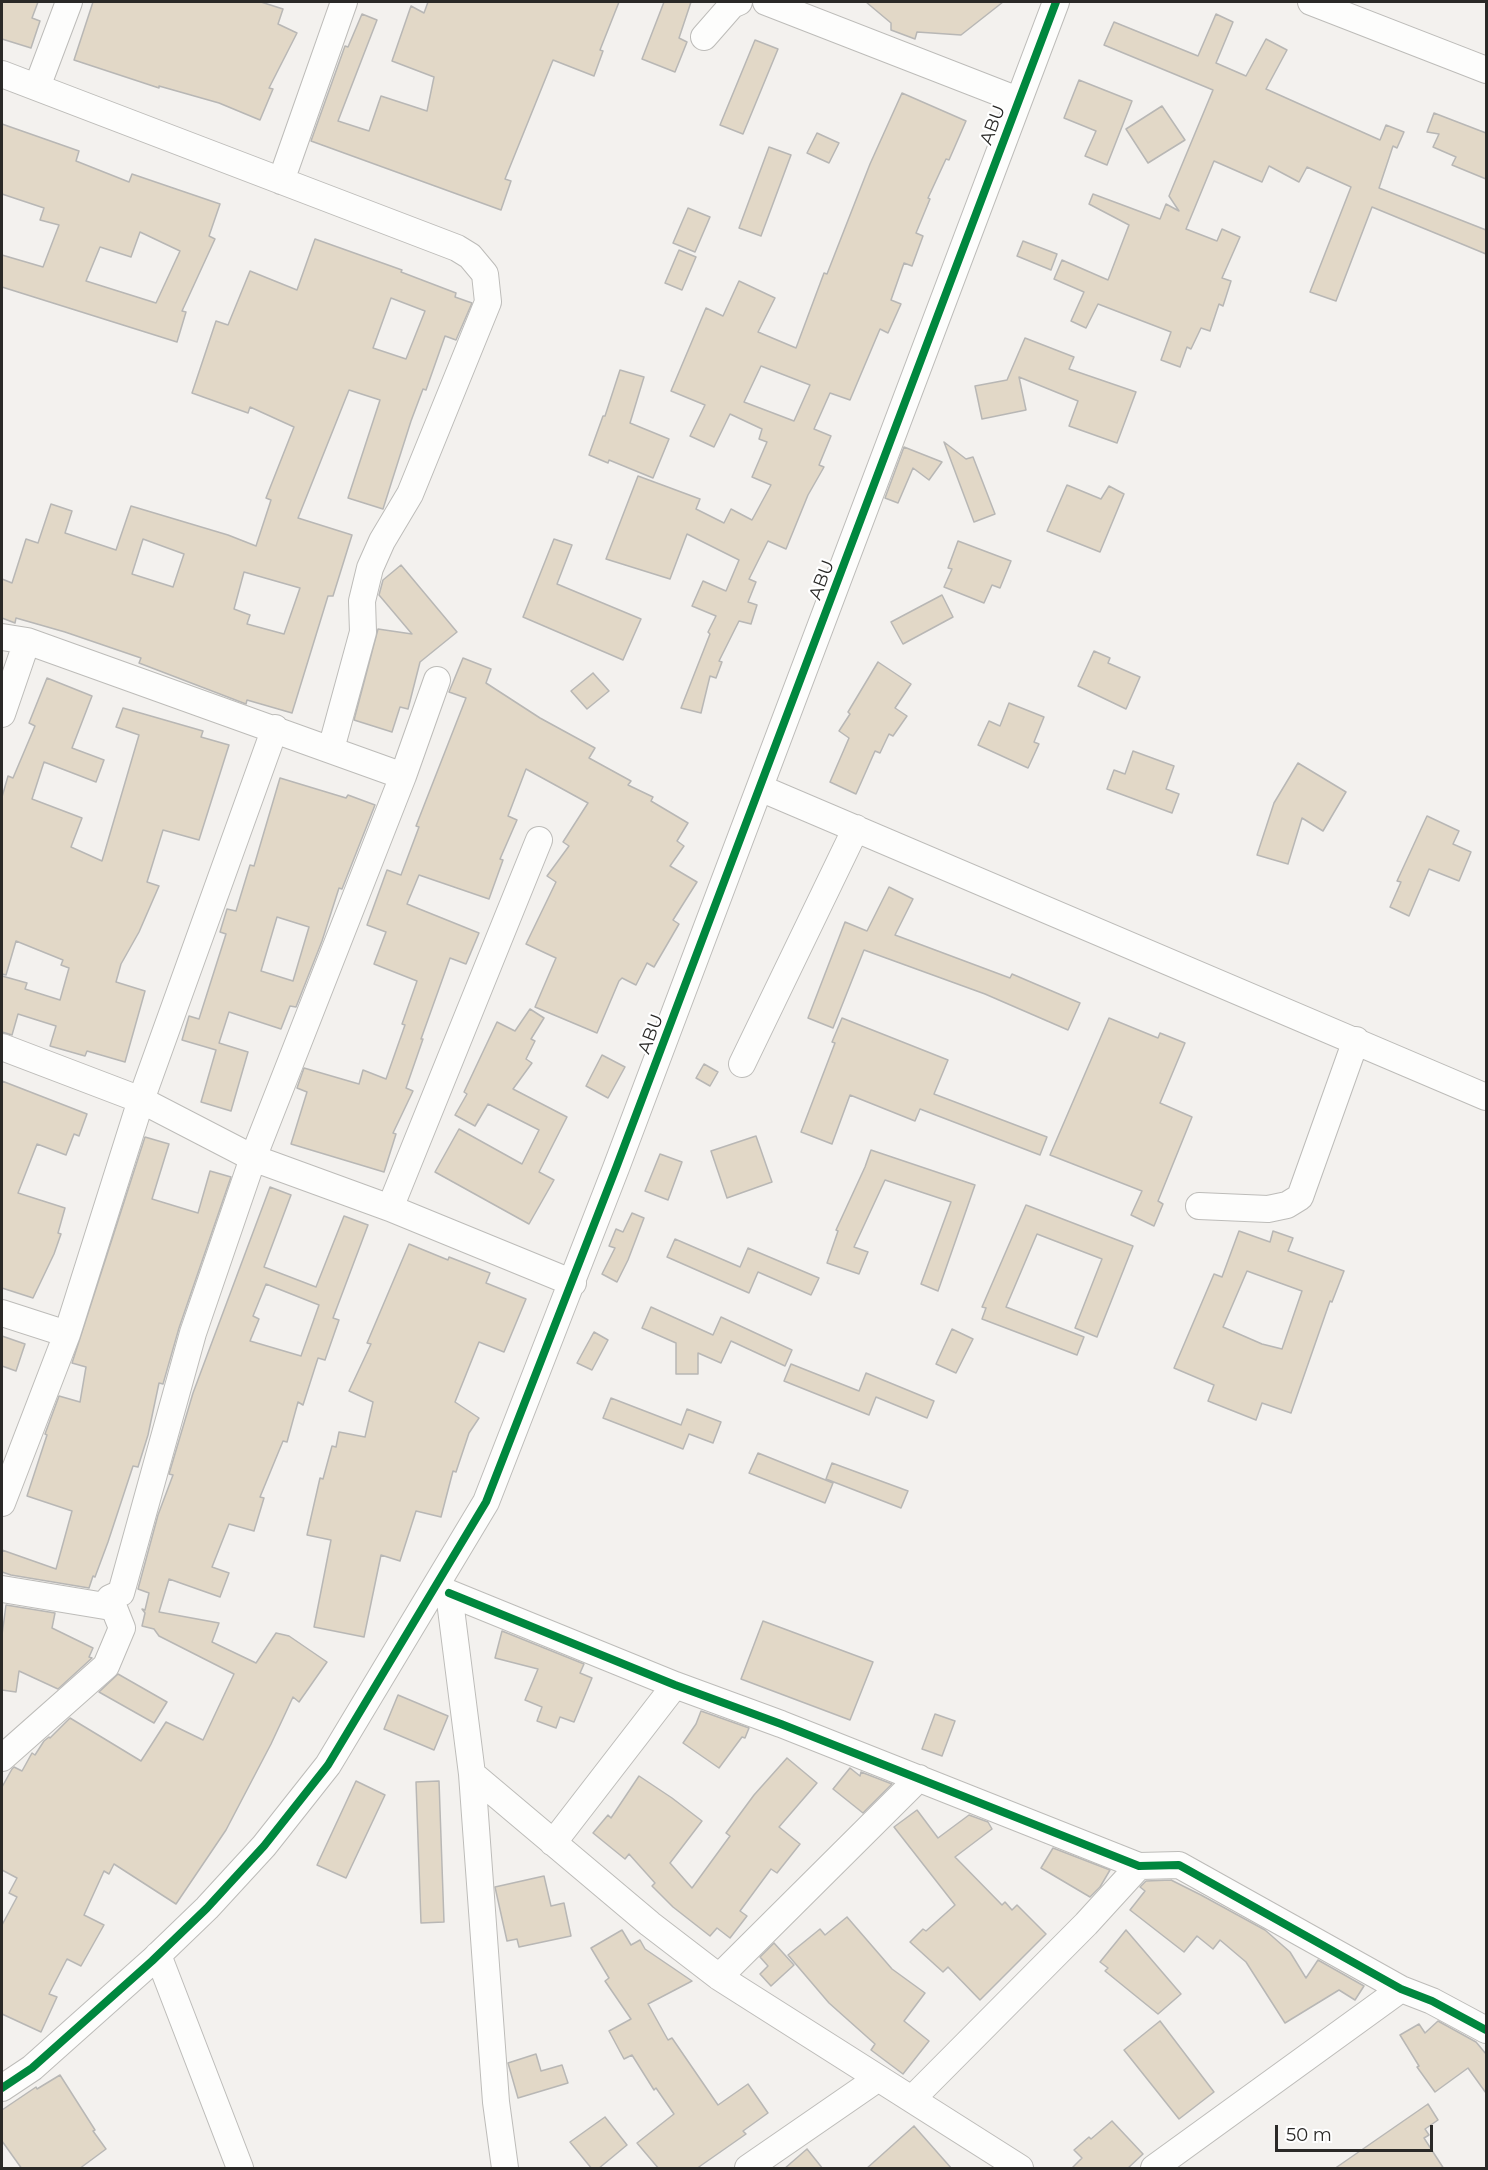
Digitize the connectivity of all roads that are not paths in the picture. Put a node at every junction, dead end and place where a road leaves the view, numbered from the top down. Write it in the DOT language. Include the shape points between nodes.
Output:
graph roads {
  1 [pos="69,2"];
  2 [pos="344,2"];
  3 [pos="739,2"];
  4 [pos="766,2"];
  5 [pos="1056,2"];
  6 [pos="1311,2"];
  7 [pos="704,38"];
  8 [pos="1486,70"];
  9 [pos="2,74"];
  10 [pos="37,87"];
  11 [pos="1018,100"];
  12 [pos="281,181"];
  13 [pos="2,637"];
  14 [pos="27,641"];
  15 [pos="437,680"];
  16 [pos="2,714"];
  17 [pos="275,728"];
  18 [pos="331,749"];
  19 [pos="403,776"];
  20 [pos="760,788"];
  21 [pos="856,828"];
  22 [pos="539,840"];
  23 [pos="1356,1040"];
  24 [pos="2,1047"];
  25 [pos="742,1064"];
  26 [pos="1486,1097"];
  27 [pos="141,1100"];
  28 [pos="253,1158"];
  29 [pos="1199,1206"];
  30 [pos="390,1208"];
  31 [pos="573,1282"];
  32 [pos="2,1313"];
  33 [pos="67,1334"];
  34 [pos="2,1503"];
  35 [pos="2,1589"];
  36 [pos="441,1591"];
  37 [pos="110,1598"];
  38 [pos="675,1684"];
  39 [pos="2,1758"];
  40 [pos="472,1774"];
  41 [pos="918,1778"];
  42 [pos="553,1843"];
  43 [pos="1139,1866"];
  44 [pos="158,1955"];
  45 [pos="719,1977"];
  46 [pos="1401,1989"];
  47 [pos="1486,2030"];
  48 [pos="877,2079"];
  49 [pos="2,2088"];
  50 [pos="912,2100"];
  51 [pos="240,2169"];
  52 [pos="505,2169"];
  53 [pos="748,2169"];
  54 [pos="1020,2169"];
  55 [pos="1154,2169"];
  1 -- 10 [label="street"];
  2 -- 12 [label="street"];
  3 -- 7 [label="street"];
  4 -- 11 [label="street"];
  5 -- 11 [label="street, ABU"];
  6 -- 8 [label="street"];
  9 -- 10 [label="street"];
  10 -- 12 [label="street"];
  11 -- 20 [label="street, ABU"];
  12 -- 18 [label="street" via="457,248 470,256 484,274 488,302 410,494 370,568 362,601 363,632"];
  13 -- 14 [label="street"];
  14 -- 16 [label="street"];
  14 -- 17 [label="street"];
  15 -- 19 [label="street"];
  17 -- 18 [label="street"];
  17 -- 27 [label="street"];
  18 -- 19 [label="street"];
  19 -- 28 [label="street"];
  20 -- 21 [label="street"];
  20 -- 31 [label="street, ABU"];
  21 -- 23 [label="street"];
  21 -- 25 [label="street"];
  22 -- 30 [label="street"];
  23 -- 26 [label="street"];
  23 -- 29 [label="street" via="1300,1197 1268,1209"];
  24 -- 27 [label="street"];
  27 -- 28 [label="street"];
  27 -- 33 [label="street"];
  28 -- 30 [label="street"];
  28 -- 37 [label="street" via="194,1333 121,1593"];
  30 -- 31 [label="street"];
  31 -- 36 [label="street, ABU" via="486,1502"];
  32 -- 33 [label="street"];
  33 -- 34 [label="street"];
  35 -- 37 [label="street" via="105,1606"];
  36 -- 38 [label="street"];
  36 -- 40 [label="street"];
  36 -- 44 [label="street, ABU" via="328,1765 264,1846"];
  37 -- 39 [label="street" via="122,1628 106,1666"];
  38 -- 41 [label="street"];
  38 -- 42 [label="street"];
  40 -- 42 [label="street"];
  40 -- 52 [label="street" via="496,2102"];
  41 -- 43 [label="street"];
  41 -- 45 [label="street"];
  42 -- 45 [label="street"];
  43 -- 46 [label="street" via="1179,1865"];
  43 -- 50 [label="street"];
  44 -- 49 [label="street, ABU" via="32,2068"];
  44 -- 51 [label="street"];
  45 -- 48 [label="street"];
  46 -- 47 [label="street"];
  46 -- 55 [label="street"];
  48 -- 50 [label="street"];
  48 -- 53 [label="street"];
  50 -- 54 [label="street"];
}
